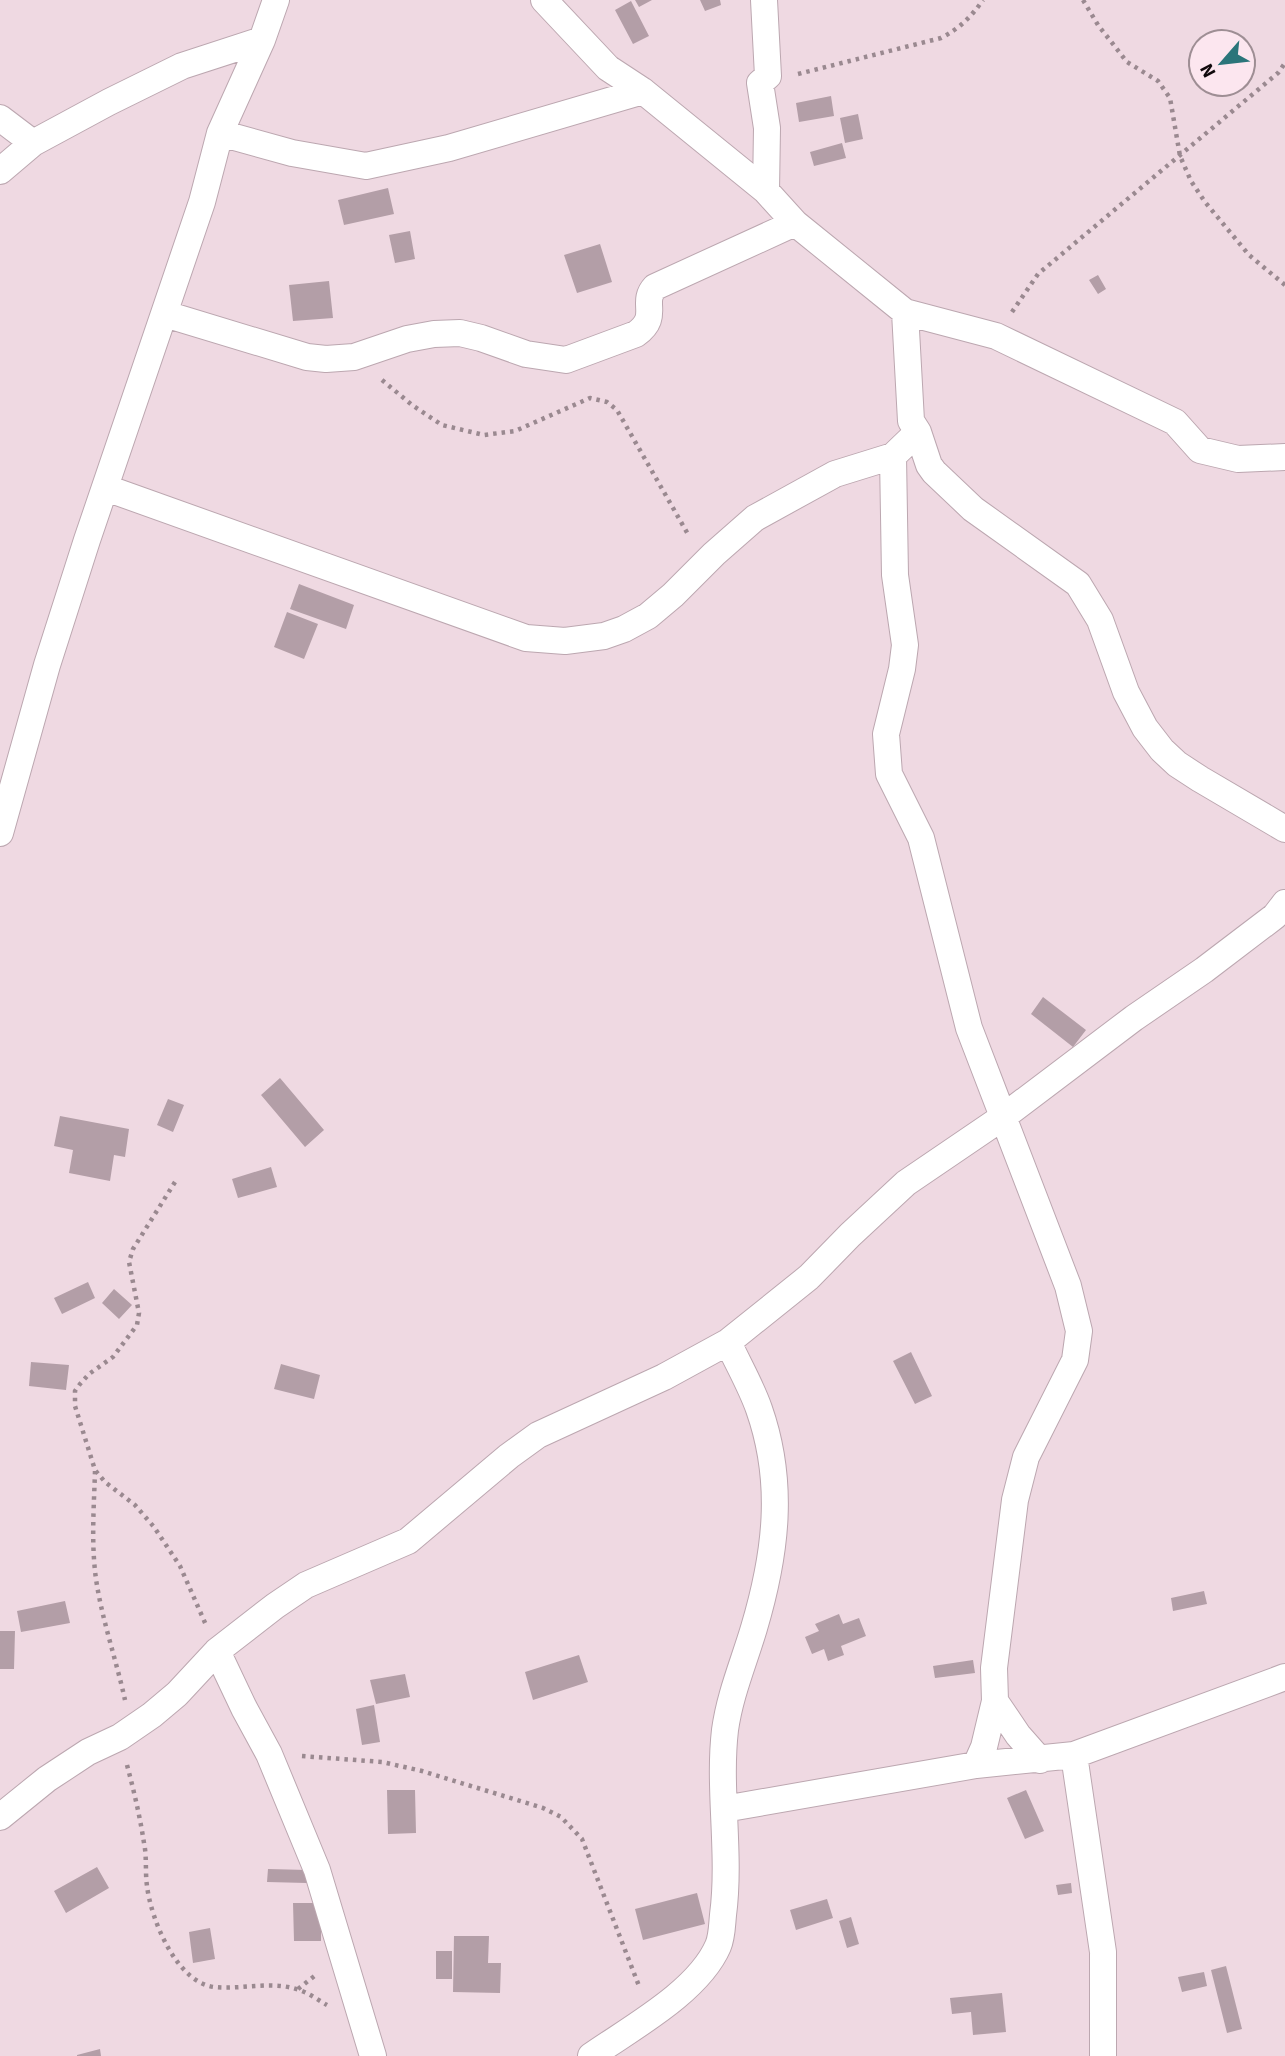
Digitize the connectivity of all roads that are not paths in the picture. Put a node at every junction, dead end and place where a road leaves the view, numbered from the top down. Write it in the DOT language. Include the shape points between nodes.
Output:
graph roads {
  1 [pos="276,0"];
  2 [pos="544,0"];
  3 [pos="764,0"];
  4 [pos="262,40"];
  5 [pos="643,91"];
  6 [pos="0,118"];
  7 [pos="220,133"];
  8 [pos="33,142"];
  9 [pos="0,171"];
  10 [pos="766,191"];
  11 [pos="795,223"];
  12 [pos="905,312"];
  13 [pos="165,314"];
  14 [pos="918,432"];
  15 [pos="893,456"];
  16 [pos="1285,457"];
  17 [pos="106,488"];
  18 [pos="5,790"];
  19 [pos="1285,829"];
  20 [pos="0,833"];
  21 [pos="1285,903"];
  22 [pos="1003,1117"];
  23 [pos="728,1342"];
  24 [pos="217,1651"];
  25 [pos="1284,1674"];
  26 [pos="995,1701"];
  27 [pos="1074,1755"];
  28 [pos="1040,1760"];
  29 [pos="976,1765"];
  30 [pos="724,1809"];
  31 [pos="0,1817"];
  32 [pos="373,2056"];
  33 [pos="591,2056"];
  34 [pos="1103,2056"];
  1 -- 4 [label="street"];
  2 -- 5 [label="street" via="608,68"];
  3 -- 10 [label="street" via="768,76 760,83 767,128"];
  4 -- 7 [label="street"];
  4 -- 8 [label="street" via="182,66"];
  5 -- 7 [label="street" via="450,148 366,166 292,153"];
  5 -- 10 [label="street"];
  6 -- 8 [label="street"];
  7 -- 13 [label="street"];
  8 -- 9 [label="street"];
  10 -- 11 [label="street"];
  11 -- 12 [label="street"];
  11 -- 13 [label="street" via="655,287 649,294 646,328 566,360 526,354 460,333 407,339 342,360 307,357"];
  12 -- 14 [label="street" via="911,421"];
  12 -- 16 [label="street" via="996,336 1175,422 1200,450 1238,459"];
  13 -- 17 [label="street"];
  14 -- 15 [label="street"];
  14 -- 19 [label="street" via="929,465 973,509 1078,584 1100,620 1126,692 1161,750 1200,779"];
  15 -- 17 [label="street" via="835,474 755,517 648,616 604,636 565,641 526,638"];
  15 -- 22 [label="street" via="895,576 905,645 886,734 889,774 921,838 969,1028"];
  17 -- 18 [label="street"];
  18 -- 20 [label="street"];
  21 -- 22 [label="street" via="1276,916"];
  22 -- 23 [label="street" via="906,1183 809,1277"];
  22 -- 26 [label="street" via="1068,1286 1079,1331 1075,1360 1026,1457 1015,1500 994,1668"];
  23 -- 24 [label="street" via="538,1435 408,1541 306,1585"];
  23 -- 30 [label="street" via="758,1408 772,1453 776,1497 772,1545 755,1627 725,1731"];
  24 -- 31 [label="street" via="177,1694 126,1732 47,1779"];
  24 -- 32 [label="street" via="269,1754 317,1870"];
  25 -- 27 [label="street"];
  26 -- 28 [label="street"];
  26 -- 29 [label="street"];
  27 -- 28 [label="street"];
  27 -- 34 [label="street" via="1103,1952"];
  28 -- 29 [label="street"];
  29 -- 30 [label="street"];
  30 -- 33 [label="street" via="726,1892 719,1944 691,1982"];
}
